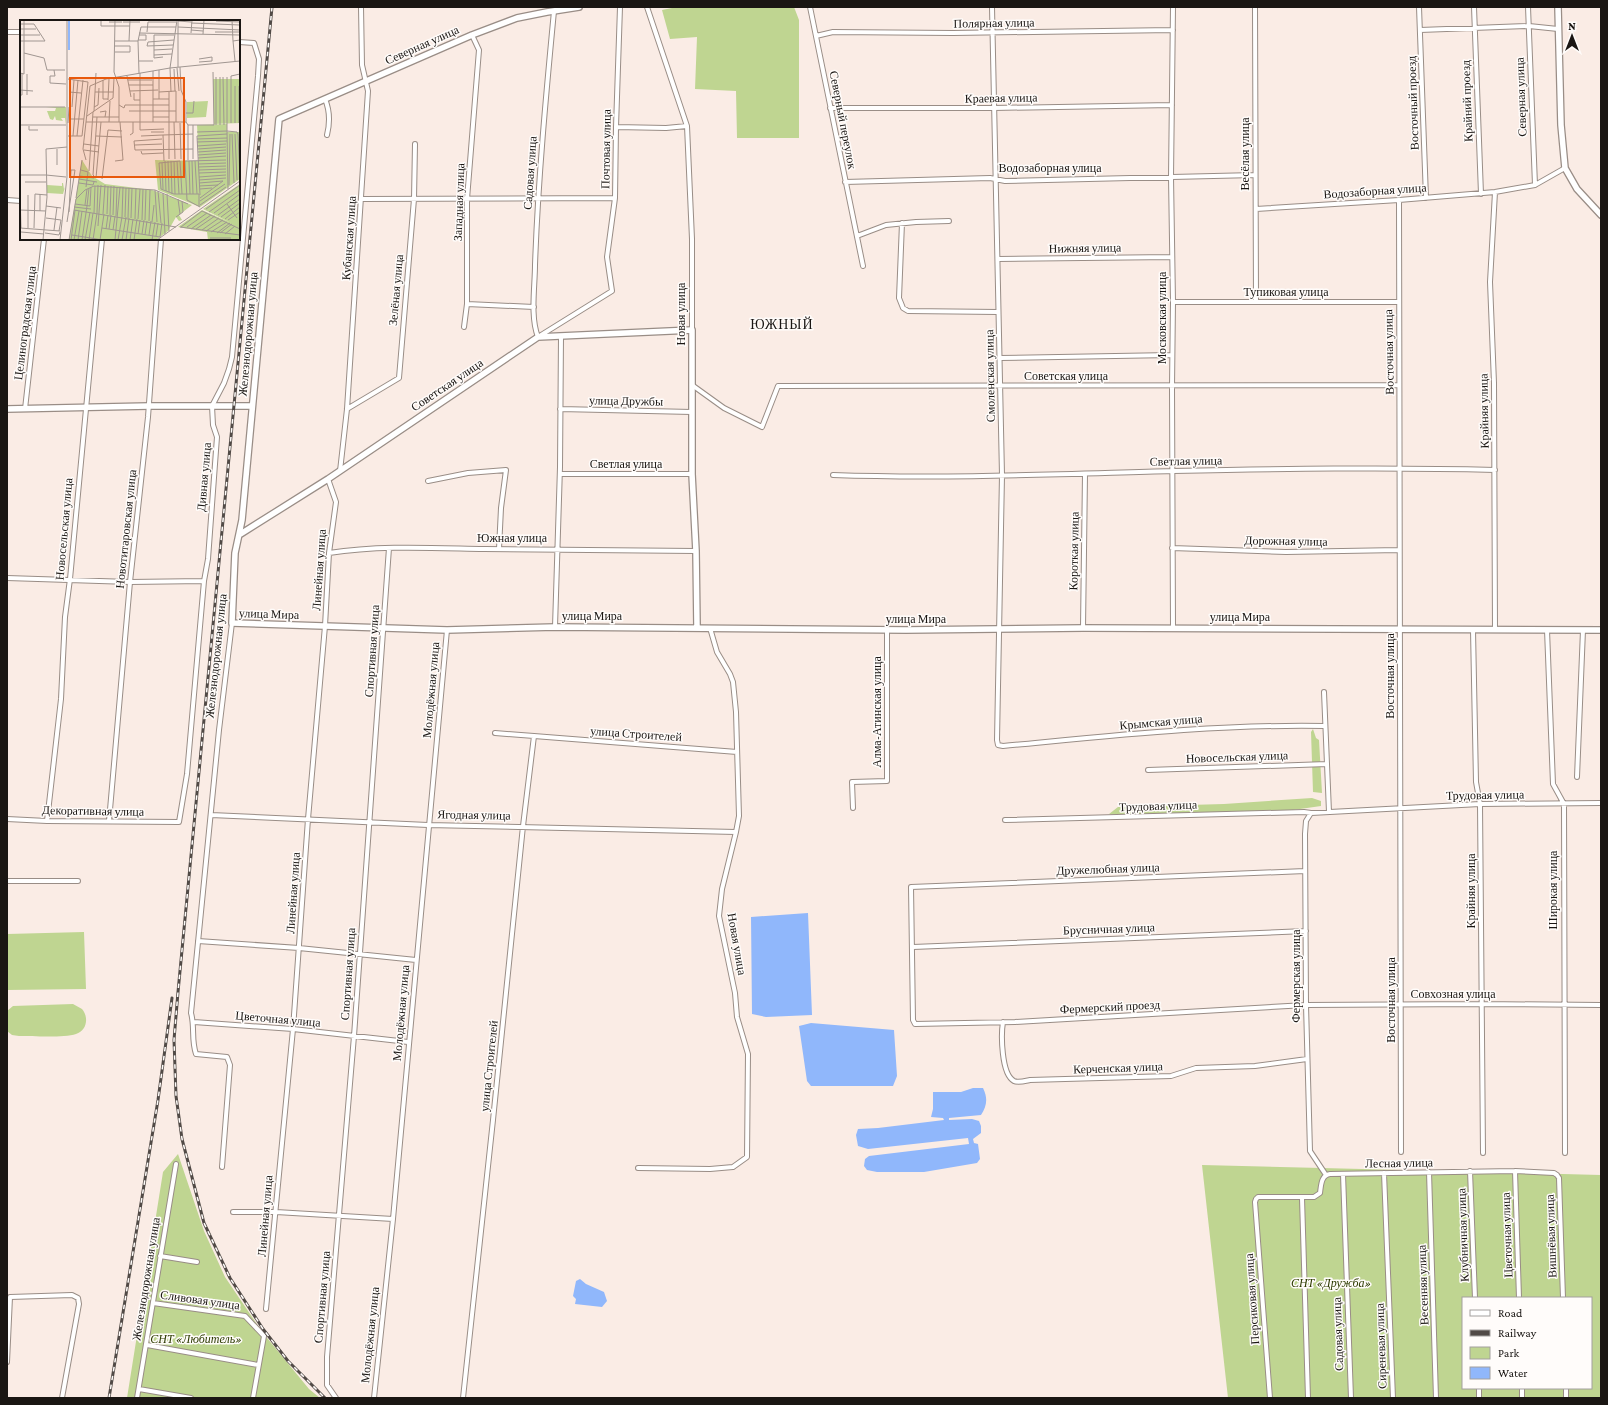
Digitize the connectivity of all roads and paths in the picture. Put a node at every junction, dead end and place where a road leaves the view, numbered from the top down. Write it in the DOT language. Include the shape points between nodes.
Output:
graph roads {
  1 [pos="361,7"];
  2 [pos="579,7"];
  3 [pos="620,7"];
  4 [pos="647,7"];
  5 [pos="810,7"];
  6 [pos="992,7"];
  7 [pos="1173,7"];
  8 [pos="1255,7"];
  9 [pos="1419,7"];
  10 [pos="1474,7"];
  11 [pos="1528,7"];
  12 [pos="1558,7"];
  13 [pos="554,11"];
  14 [pos="1529,26"];
  15 [pos="1474,28"];
  16 [pos="1558,28"];
  17 [pos="1173,30"];
  18 [pos="1420,30"];
  19 [pos="7,32"];
  20 [pos="20,32"];
  21 [pos="992,33"];
  22 [pos="472,35"];
  23 [pos="816,36"];
  24 [pos="240,42"];
  25 [pos="367,81"];
  26 [pos="325,99"];
  27 [pos="1172,105"];
  28 [pos="830,108"];
  29 [pos="994,108"];
  30 [pos="279,119"];
  31 [pos="687,126"];
  32 [pos="616,127"];
  33 [pos="327,135"];
  34 [pos="415,144"];
  35 [pos="1565,168"];
  36 [pos="1255,175"];
  37 [pos="1171,177"];
  38 [pos="996,180"];
  39 [pos="845,182"];
  40 [pos="1535,185"];
  41 [pos="1495,192"];
  42 [pos="1481,194"];
  43 [pos="537,197"];
  44 [pos="615,198"];
  45 [pos="1426,198"];
  46 [pos="362,199"];
  47 [pos="414,199"];
  48 [pos="467,199"];
  49 [pos="7,200"];
  50 [pos="1399,200"];
  51 [pos="20,201"];
  52 [pos="1256,208"];
  53 [pos="1601,215"];
  54 [pos="949,221"];
  55 [pos="902,223"];
  56 [pos="858,236"];
  57 [pos="44,240"];
  58 [pos="102,240"];
  59 [pos="161,240"];
  60 [pos="1172,257"];
  61 [pos="998,259"];
  62 [pos="863,266"];
  63 [pos="1173,302"];
  64 [pos="1256,302"];
  65 [pos="1398,302"];
  66 [pos="467,304"];
  67 [pos="534,307"];
  68 [pos="998,312"];
  69 [pos="464,327"];
  70 [pos="692,330"];
  71 [pos="561,336"];
  72 [pos="538,337"];
  73 [pos="1172,355"];
  74 [pos="1000,358"];
  75 [pos="692,385"];
  76 [pos="1399,385"];
  77 [pos="1000,387"];
  78 [pos="1172,387"];
  79 [pos="148,406"];
  80 [pos="212,406"];
  81 [pos="252,406"];
  82 [pos="86,407"];
  83 [pos="7,409"];
  84 [pos="25,409"];
  85 [pos="347,409"];
  86 [pos="560,409"];
  87 [pos="692,412"];
  88 [pos="1399,467"];
  89 [pos="1495,470"];
  90 [pos="340,471"];
  91 [pos="1172,471"];
  92 [pos="560,474"];
  93 [pos="692,474"];
  94 [pos="1085,474"];
  95 [pos="833,475"];
  96 [pos="1002,475"];
  97 [pos="328,480"];
  98 [pos="428,480"];
  99 [pos="239,535"];
  100 [pos="389,548"];
  101 [pos="558,548"];
  102 [pos="1172,548"];
  103 [pos="499,549"];
  104 [pos="1399,550"];
  105 [pos="696,551"];
  106 [pos="329,553"];
  107 [pos="7,578"];
  108 [pos="70,579"];
  109 [pos="204,581"];
  110 [pos="130,582"];
  111 [pos="232,624"];
  112 [pos="325,626"];
  113 [pos="556,627"];
  114 [pos="697,627"];
  115 [pos="384,628"];
  116 [pos="710,628"];
  117 [pos="999,628"];
  118 [pos="1083,628"];
  119 [pos="1173,628"];
  120 [pos="1400,628"];
  121 [pos="447,630"];
  122 [pos="887,630"];
  123 [pos="1473,630"];
  124 [pos="1495,630"];
  125 [pos="1547,630"];
  126 [pos="1583,630"];
  127 [pos="1601,630"];
  128 [pos="1324,692"];
  129 [pos="1326,726"];
  130 [pos="495,732"];
  131 [pos="534,736"];
  132 [pos="998,744"];
  133 [pos="737,752"];
  134 [pos="1327,764"];
  135 [pos="1148,770"];
  136 [pos="1576,777"];
  137 [pos="1601,803"];
  138 [pos="1480,804"];
  139 [pos="1564,804"];
  140 [pos="853,808"];
  141 [pos="1401,808"];
  142 [pos="1329,812"];
  143 [pos="1311,813"];
  144 [pos="211,815"];
  145 [pos="7,819"];
  146 [pos="308,819"];
  147 [pos="1006,820"];
  148 [pos="47,821"];
  149 [pos="109,821"];
  150 [pos="179,822"];
  151 [pos="369,822"];
  152 [pos="428,825"];
  153 [pos="523,826"];
  154 [pos="736,832"];
  155 [pos="1305,871"];
  156 [pos="7,881"];
  157 [pos="78,881"];
  158 [pos="1306,932"];
  159 [pos="198,941"];
  160 [pos="913,947"];
  161 [pos="299,948"];
  162 [pos="360,954"];
  163 [pos="416,960"];
  164 [pos="1401,1004"];
  165 [pos="1482,1004"];
  166 [pos="1564,1004"];
  167 [pos="1306,1005"];
  168 [pos="1601,1005"];
  169 [pos="194,1022"];
  170 [pos="1003,1022"];
  171 [pos="293,1029"];
  172 [pos="354,1036"];
  173 [pos="408,1042"];
  174 [pos="1308,1059"];
  175 [pos="1401,1152"];
  176 [pos="1483,1153"];
  177 [pos="1565,1153"];
  178 [pos="176,1164"];
  179 [pos="222,1167"];
  180 [pos="638,1168"];
  181 [pos="1470,1171"];
  182 [pos="1514,1171"];
  183 [pos="1429,1172"];
  184 [pos="1384,1173"];
  185 [pos="1343,1174"];
  186 [pos="1326,1175"];
  187 [pos="1558,1175"];
  188 [pos="1302,1198"];
  189 [pos="232,1212"];
  190 [pos="276,1212"];
  191 [pos="339,1215"];
  192 [pos="393,1219"];
  193 [pos="160,1256"];
  194 [pos="197,1262"];
  195 [pos="1475,1297"];
  196 [pos="1519,1297"];
  197 [pos="1563,1297"];
  198 [pos="153,1303"];
  199 [pos="266,1309"];
  200 [pos="146,1345"];
  201 [pos="7,1362"];
  202 [pos="258,1365"];
  203 [pos="139,1389"];
  204 [pos="62,1398"];
  205 [pos="137,1398"];
  206 [pos="191,1398"];
  207 [pos="253,1398"];
  208 [pos="336,1398"];
  209 [pos="374,1398"];
  210 [pos="463,1398"];
  211 [pos="1270,1398"];
  212 [pos="1308,1398"];
  213 [pos="1351,1398"];
  214 [pos="1393,1398"];
  215 [pos="1436,1398"];
  1 -- 25 [label="street, Кубанская улица" via="362,65"];
  2 -- 13 [label="street, Северная улица"];
  3 -- 32 [label="street, Почтовая улица"];
  4 -- 31 [label="street, Новая улица"];
  5 -- 23 [label="street, Северный переулок"];
  6 -- 21 [label="street, Смоленская улица"];
  7 -- 17 [label="street, Московская улица"];
  8 -- 36 [label="street, Весёлая улица"];
  9 -- 18 [label="street, Восточный проезд"];
  10 -- 15 [label="street, Крайний проезд"];
  11 -- 14 [label="street, Северная улица"];
  12 -- 16 [label="street"];
  13 -- 22 [label="street, Северная улица" via="517,18"];
  13 -- 43 [label="street, Садовая улица"];
  14 -- 15 [label="street"];
  14 -- 16 [label="street"];
  14 -- 40 [label="street, Северная улица"];
  15 -- 18 [label="street"];
  15 -- 42 [label="street, Крайний проезд"];
  16 -- 35 [label="street"];
  17 -- 21 [label="street, Полярная улица"];
  17 -- 27 [label="street, Московская улица"];
  18 -- 45 [label="street, Восточный проезд"];
  19 -- 20 [label="street"];
  21 -- 23 [label="street, Полярная улица" via="833,32"];
  21 -- 29 [label="street, Смоленская улица"];
  22 -- 25 [label="street, Северная улица"];
  22 -- 48 [label="street, Западная улица" via="479,50"];
  23 -- 28 [label="street, Северный переулок"];
  24 -- 80 [label="street" via="254,43 259,59 258,76 232,357 224,383"];
  25 -- 26 [label="street, Северная улица"];
  25 -- 46 [label="street, Кубанская улица"];
  26 -- 30 [label="street, Северная улица"];
  26 -- 33 [label="street" via="329,124"];
  27 -- 29 [label="street, Краевая улица"];
  27 -- 37 [label="street, Московская улица"];
  28 -- 29 [label="street, Краевая улица"];
  28 -- 39 [label="street, Северный переулок"];
  29 -- 38 [label="street, Смоленская улица"];
  30 -- 81 [label="street, Железнодорожная улица"];
  31 -- 32 [label="street"];
  31 -- 70 [label="street, Новая улица" via="692,239"];
  32 -- 44 [label="street, Почтовая улица"];
  34 -- 47 [label="street, Зелёная улица"];
  35 -- 40 [label="street, Водозаборная улица"];
  35 -- 53 [label="street" via="1577,189"];
  36 -- 37 [label="street, Водозаборная улица"];
  36 -- 52 [label="street, Весёлая улица"];
  37 -- 38 [label="street, Водозаборная улица"];
  37 -- 60 [label="street, Московская улица"];
  38 -- 39 [label="street, Водозаборная улица" via="990,178"];
  38 -- 61 [label="street, Смоленская улица"];
  39 -- 56 [label="street, Северный переулок"];
  40 -- 41 [label="street, Водозаборная улица"];
  41 -- 42 [label="street, Водозаборная улица"];
  41 -- 89 [label="street, Крайняя улица" via="1490,282"];
  42 -- 45 [label="street, Водозаборная улица"];
  43 -- 44 [label="street"];
  43 -- 48 [label="street"];
  43 -- 67 [label="street, Садовая улица"];
  44 -- 72 [label="street, Почтовая улица" via="607,257 612,291"];
  45 -- 50 [label="street, Водозаборная улица"];
  46 -- 47 [label="street"];
  46 -- 85 [label="street, Кубанская улица"];
  47 -- 48 [label="street"];
  47 -- 85 [label="street, Зелёная улица" via="399,378"];
  48 -- 66 [label="street, Западная улица"];
  49 -- 51 [label="street"];
  50 -- 52 [label="street, Водозаборная улица"];
  50 -- 65 [label="street, Восточная улица"];
  52 -- 64 [label="street, Весёлая улица"];
  54 -- 55 [label="street"];
  55 -- 56 [label="street" via="886,225"];
  55 -- 68 [label="street" via="899,298 903,308"];
  56 -- 62 [label="street, Северный переулок"];
  57 -- 84 [label="street, Целиноградская улица"];
  58 -- 82 [label="street, Новосельская улица"];
  59 -- 79 [label="street, Новотитаровская улица"];
  60 -- 61 [label="street, Нижняя улица"];
  60 -- 63 [label="street, Московская улица"];
  61 -- 68 [label="street, Смоленская улица"];
  63 -- 64 [label="street, Тупиковая улица"];
  63 -- 73 [label="street, Московская улица"];
  64 -- 65 [label="street, Тупиковая улица"];
  65 -- 76 [label="street, Восточная улица"];
  66 -- 67 [label="street"];
  66 -- 69 [label="street, Западная улица"];
  67 -- 72 [label="street, Садовая улица" via="534,328"];
  68 -- 74 [label="street, Смоленская улица"];
  70 -- 71 [label="street"];
  70 -- 75 [label="street, Новая улица"];
  71 -- 72 [label="street"];
  71 -- 86 [label="street"];
  72 -- 90 [label="street, Советская улица"];
  73 -- 74 [label="street, Советская улица"];
  73 -- 78 [label="street, Московская улица"];
  74 -- 77 [label="street, Смоленская улица"];
  75 -- 77 [label="street, Советская улица" via="724,408 762,427 778,386"];
  75 -- 87 [label="street, Новая улица"];
  76 -- 78 [label="street, Советская улица"];
  76 -- 88 [label="street, Восточная улица"];
  77 -- 78 [label="street, Советская улица"];
  77 -- 96 [label="street, Смоленская улица"];
  78 -- 91 [label="street, Московская улица"];
  79 -- 80 [label="street"];
  79 -- 82 [label="street"];
  79 -- 110 [label="street, Новотитаровская улица"];
  80 -- 81 [label="street"];
  80 -- 109 [label="street, Дивная улица" via="217,437 208,559"];
  81 -- 99 [label="street, Железнодорожная улица"];
  82 -- 84 [label="street"];
  82 -- 108 [label="street, Новосельская улица"];
  83 -- 84 [label="street"];
  85 -- 90 [label="street, Кубанская улица"];
  86 -- 87 [label="street, улица Дружбы"];
  86 -- 92 [label="street"];
  87 -- 93 [label="street, Новая улица"];
  88 -- 89 [label="street, Светлая улица"];
  88 -- 91 [label="street, Светлая улица"];
  88 -- 104 [label="street, Восточная улица"];
  89 -- 124 [label="street, Крайняя улица"];
  90 -- 97 [label="street, Советская улица"];
  91 -- 94 [label="street, Светлая улица"];
  91 -- 102 [label="street, Московская улица"];
  92 -- 93 [label="street, Светлая улица"];
  92 -- 101 [label="street"];
  93 -- 105 [label="street, Новая улица"];
  94 -- 96 [label="street, Светлая улица"];
  94 -- 118 [label="street, Короткая улица"];
  95 -- 96 [label="street, Светлая улица"];
  96 -- 117 [label="street, Смоленская улица"];
  97 -- 99 [label="street, Советская улица"];
  97 -- 106 [label="street, Линейная улица" via="336,502"];
  98 -- 103 [label="street" via="506,470"];
  99 -- 111 [label="street, Железнодорожная улица" via="235,553"];
  100 -- 103 [label="street, Южная улица"];
  100 -- 106 [label="street, Южная улица"];
  100 -- 115 [label="street, Спортивная улица"];
  101 -- 103 [label="street, Южная улица"];
  101 -- 105 [label="street, Южная улица"];
  101 -- 113 [label="street"];
  102 -- 104 [label="street, Дорожная улица" via="1286,552"];
  102 -- 119 [label="street, Московская улица"];
  104 -- 120 [label="street, Восточная улица"];
  105 -- 114 [label="street, Новая улица"];
  106 -- 112 [label="street, Линейная улица"];
  107 -- 108 [label="street"];
  108 -- 110 [label="street"];
  108 -- 148 [label="street, Новосельская улица" via="65,617 61,699"];
  109 -- 110 [label="street"];
  109 -- 150 [label="street, Дивная улица" via="186,774"];
  110 -- 149 [label="street, Новотитаровская улица"];
  111 -- 112 [label="street, улица Мира"];
  111 -- 144 [label="street, Железнодорожная улица"];
  112 -- 115 [label="street, улица Мира"];
  112 -- 146 [label="street, Линейная улица"];
  113 -- 114 [label="street, улица Мира"];
  113 -- 121 [label="street, улица Мира"];
  114 -- 116 [label="street, улица Мира"];
  115 -- 121 [label="street, улица Мира"];
  115 -- 151 [label="street, Спортивная улица"];
  116 -- 122 [label="street, улица Мира"];
  116 -- 133 [label="street, Новая улица" via="717,652 733,682"];
  117 -- 118 [label="street, улица Мира"];
  117 -- 122 [label="street, улица Мира"];
  117 -- 132 [label="street, Смоленская улица"];
  118 -- 119 [label="street, улица Мира"];
  119 -- 120 [label="street, улица Мира"];
  120 -- 123 [label="street, улица Мира"];
  120 -- 141 [label="street, Восточная улица"];
  121 -- 152 [label="street, Молодёжная улица"];
  122 -- 140 [label="street, Алма-Атинская улица" via="887,781 852,782"];
  123 -- 124 [label="street, улица Мира"];
  123 -- 138 [label="street, Крайняя улица" via="1476,782"];
  124 -- 125 [label="street, улица Мира"];
  125 -- 126 [label="street, улица Мира"];
  125 -- 139 [label="street, Широкая улица" via="1553,784"];
  126 -- 127 [label="street, улица Мира"];
  126 -- 136 [label="street"];
  128 -- 129 [label="street"];
  129 -- 132 [label="street, Крымская улица" via="1280,725 1193,729 1003,746"];
  129 -- 134 [label="street"];
  130 -- 131 [label="street, улица Строителей"];
  131 -- 133 [label="street, улица Строителей"];
  131 -- 153 [label="street, улица Строителей"];
  133 -- 154 [label="street, Новая улица"];
  134 -- 135 [label="street, Новосельская улица"];
  134 -- 142 [label="street"];
  137 -- 139 [label="street, Трудовая улица"];
  138 -- 139 [label="street, Трудовая улица"];
  138 -- 141 [label="street, Трудовая улица"];
  138 -- 165 [label="street, Крайняя улица"];
  139 -- 166 [label="street, Широкая улица"];
  141 -- 142 [label="street, Трудовая улица"];
  141 -- 164 [label="street, Восточная улица"];
  142 -- 143 [label="street, Трудовая улица"];
  143 -- 147 [label="street, Трудовая улица"];
  143 -- 155 [label="street, Фермерская улица" via="1306,821"];
  144 -- 146 [label="street, Ягодная улица"];
  144 -- 159 [label="street, Железнодорожная улица"];
  145 -- 148 [label="street, Декоративная улица"];
  146 -- 151 [label="street, Ягодная улица"];
  146 -- 161 [label="street, Линейная улица"];
  148 -- 149 [label="street, Декоративная улица"];
  149 -- 150 [label="street, Декоративная улица"];
  151 -- 152 [label="street, Ягодная улица"];
  151 -- 162 [label="street, Спортивная улица"];
  152 -- 153 [label="street, Ягодная улица"];
  152 -- 163 [label="street, Молодёжная улица"];
  153 -- 154 [label="street, Ягодная улица"];
  153 -- 210 [label="street, улица Строителей"];
  154 -- 180 [label="street, Новая улица" via="718,916 735,993 737,1017 748,1054 747,1157 732,1167"];
  155 -- 158 [label="street, Фермерская улица"];
  155 -- 160 [label="street, Дружелюбная улица" via="911,887"];
  156 -- 157 [label="street"];
  158 -- 160 [label="street, Брусничная улица"];
  158 -- 167 [label="street, Фермерская улица"];
  159 -- 161 [label="street"];
  159 -- 169 [label="street, Железнодорожная улица" via="191,1013"];
  160 -- 170 [label="street, Фермерский проезд" via="915,1024"];
  161 -- 162 [label="street"];
  161 -- 171 [label="street, Линейная улица"];
  162 -- 163 [label="street"];
  162 -- 172 [label="street, Спортивная улица"];
  163 -- 173 [label="street, Молодёжная улица"];
  164 -- 165 [label="street, Совхозная улица"];
  164 -- 167 [label="street, Совхозная улица"];
  164 -- 175 [label="street, Восточная улица"];
  165 -- 166 [label="street, Совхозная улица"];
  165 -- 176 [label="street, Крайняя улица"];
  166 -- 168 [label="street, Совхозная улица"];
  166 -- 177 [label="street, Широкая улица"];
  167 -- 170 [label="street, Фермерский проезд"];
  167 -- 174 [label="street, Фермерская улица"];
  169 -- 171 [label="street, Цветочная улица"];
  169 -- 179 [label="street, Железнодорожная улица" via="193,1045 196,1054 226,1057 230,1064"];
  170 -- 174 [label="street, Керченская улица" via="1001,1042 1004,1062 1010,1077 1018,1082 1171,1076 1196,1068 1255,1066"];
  171 -- 172 [label="street, Цветочная улица"];
  171 -- 190 [label="street, Линейная улица"];
  172 -- 173 [label="street, Цветочная улица"];
  172 -- 191 [label="street, Спортивная улица"];
  173 -- 192 [label="street, Молодёжная улица"];
  174 -- 186 [label="street, Фермерская улица" via="1310,1151"];
  178 -- 193 [label="street, Железнодорожная улица"];
  181 -- 182 [label="street, Лесная улица"];
  181 -- 183 [label="street, Лесная улица"];
  181 -- 195 [label="street, Клубничная улица"];
  182 -- 187 [label="street, Лесная улица"];
  182 -- 196 [label="street, Цветочная улица"];
  183 -- 184 [label="street, Лесная улица"];
  183 -- 215 [label="street, Весенняя улица"];
  184 -- 185 [label="street, Лесная улица"];
  184 -- 214 [label="street, Сиреневая улица"];
  185 -- 186 [label="street, Лесная улица"];
  185 -- 213 [label="street, Садовая улица"];
  186 -- 188 [label="street" via="1323,1177 1320,1193 1314,1197"];
  187 -- 197 [label="street, Вишнёвая улица"];
  188 -- 211 [label="street, Персиковая улица" via="1258,1197 1255,1202"];
  188 -- 212 [label="street"];
  189 -- 190 [label="street"];
  190 -- 191 [label="street"];
  190 -- 199 [label="street, Линейная улица"];
  191 -- 192 [label="street"];
  191 -- 208 [label="street, Спортивная улица" via="326,1379"];
  192 -- 209 [label="street, Молодёжная улица"];
  193 -- 194 [label="street"];
  193 -- 198 [label="street, Железнодорожная улица"];
  198 -- 200 [label="street, Железнодорожная улица"];
  198 -- 202 [label="street, Сливовая улица" via="245,1316 264,1336"];
  200 -- 202 [label="street"];
  200 -- 203 [label="street, Железнодорожная улица"];
  201 -- 204 [label="street" via="10,1297 72,1295 78,1298"];
  202 -- 207 [label="street"];
  203 -- 205 [label="street, Железнодорожная улица"];
  203 -- 206 [label="street"];
}
